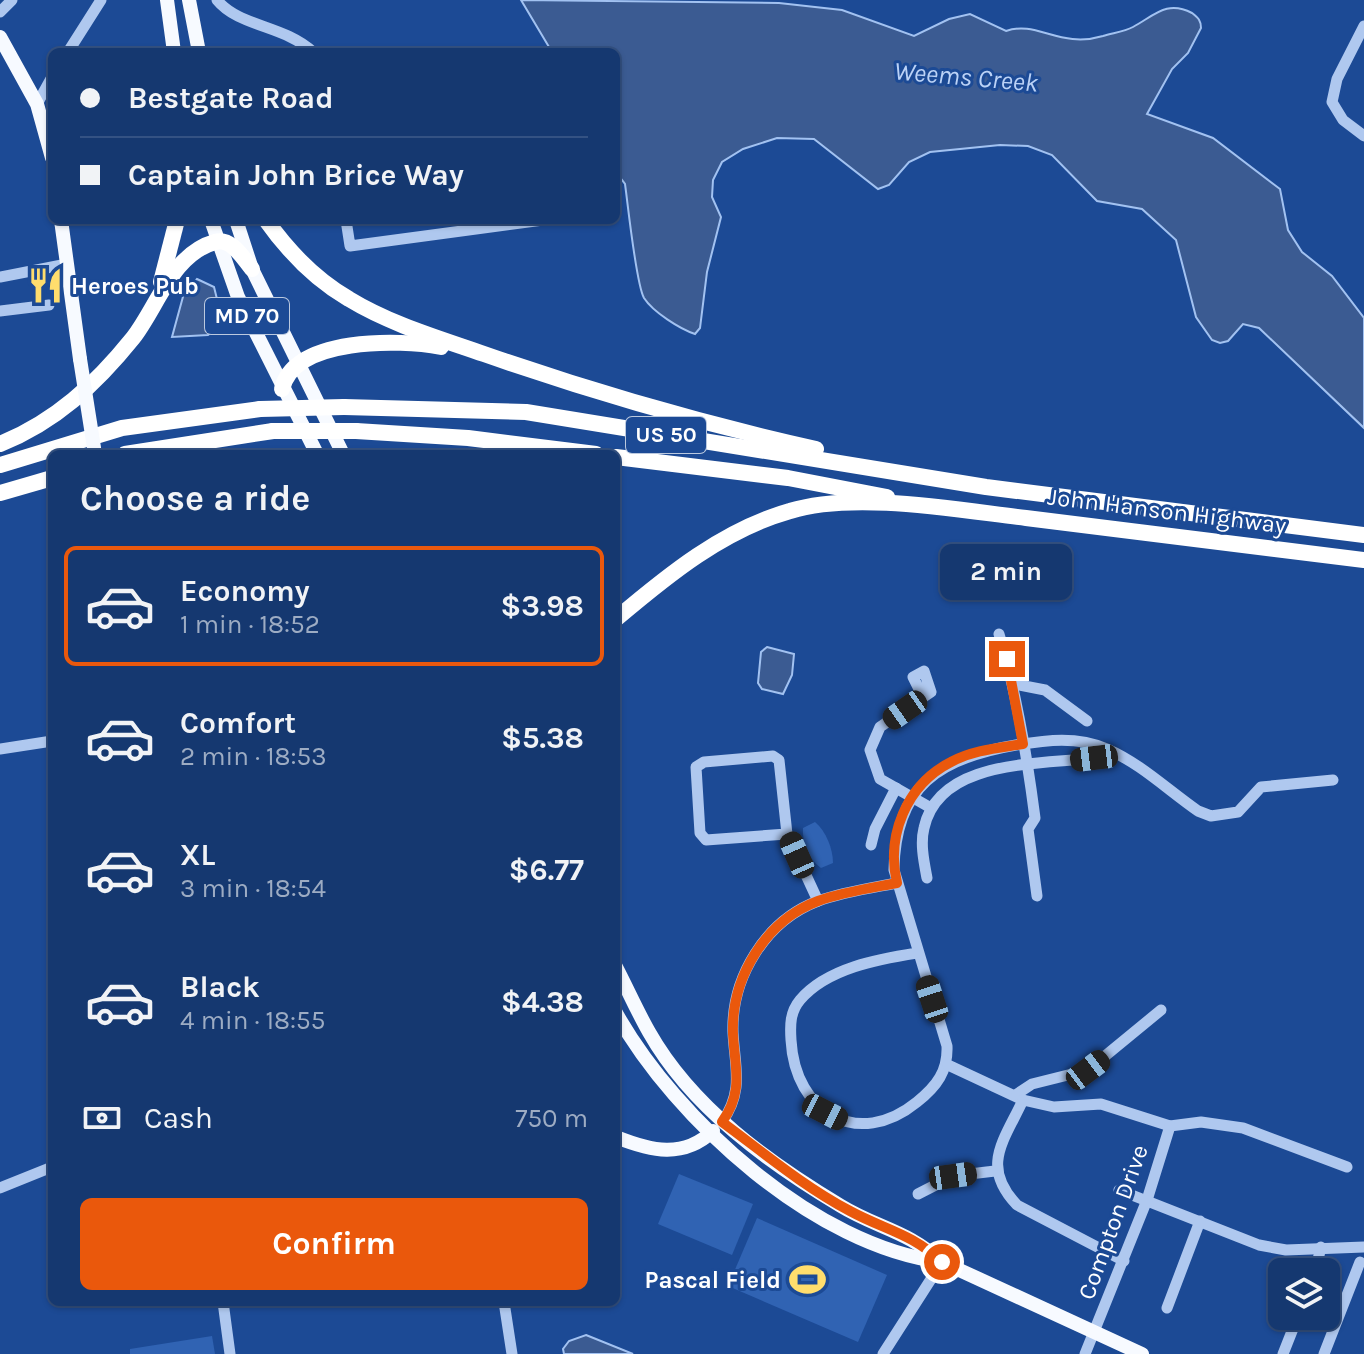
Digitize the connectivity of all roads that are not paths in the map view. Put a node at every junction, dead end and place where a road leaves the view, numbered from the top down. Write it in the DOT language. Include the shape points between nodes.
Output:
graph roads {
  1 [pos="12,0"];
  2 [pos="101,0"];
  3 [pos="167,0"];
  4 [pos="189,0"];
  5 [pos="217,0"];
  6 [pos="0,12"];
  7 [pos="1364,26"];
  8 [pos="0,37"];
  9 [pos="71,48"];
  10 [pos="173,48"];
  11 [pos="198,48"];
  12 [pos="308,48"];
  13 [pos="48,84"];
  14 [pos="37,104"];
  15 [pos="1364,136"];
  16 [pos="48,144"];
  17 [pos="62,224"];
  18 [pos="176,224"];
  19 [pos="212,224"];
  20 [pos="237,224"];
  21 [pos="269,224"];
  22 [pos="347,224"];
  23 [pos="513,224"];
  24 [pos="217,241"];
  25 [pos="67,264"];
  26 [pos="252,269"];
  27 [pos="0,277"];
  28 [pos="49,305"];
  29 [pos="153,310"];
  30 [pos="0,311"];
  31 [pos="297,365"];
  32 [pos="528,369"];
  33 [pos="282,389"];
  34 [pos="468,438"];
  35 [pos="0,444"];
  36 [pos="48,450"];
  37 [pos="49,450"];
  38 [pos="94,450"];
  39 [pos="151,450"];
  40 [pos="315,450"];
  41 [pos="341,450"];
  42 [pos="499,450"];
  43 [pos="564,450"];
  44 [pos="620,457"];
  45 [pos="0,465"];
  46 [pos="48,471"];
  47 [pos="48,479"];
  48 [pos="0,484"];
  49 [pos="986,487"];
  50 [pos="0,493"];
  51 [pos="963,511"];
  52 [pos="1364,535"];
  53 [pos="1364,560"];
  54 [pos="620,616"];
  55 [pos="999,634"];
  56 [pos="1014,684"];
  57 [pos="923,697"];
  58 [pos="1087,721"];
  59 [pos="48,742"];
  60 [pos="1023,744"];
  61 [pos="0,749"];
  62 [pos="1094,758"];
  63 [pos="1028,766"];
  64 [pos="1333,780"];
  65 [pos="896,788"];
  66 [pos="912,797"];
  67 [pos="931,808"];
  68 [pos="787,834"];
  69 [pos="871,845"];
  70 [pos="927,878"];
  71 [pos="897,883"];
  72 [pos="1037,896"];
  73 [pos="818,901"];
  74 [pos="917,953"];
  75 [pos="620,975"];
  76 [pos="1161,1010"];
  77 [pos="620,1019"];
  78 [pos="948,1065"];
  79 [pos="1020,1097"];
  80 [pos="722,1122"];
  81 [pos="1170,1126"];
  82 [pos="709,1135"];
  83 [pos="620,1138"];
  84 [pos="1347,1167"];
  85 [pos="48,1169"];
  86 [pos="995,1171"];
  87 [pos="0,1188"];
  88 [pos="1119,1190"];
  89 [pos="918,1194"];
  90 [pos="1147,1200"];
  91 [pos="1200,1221"];
  92 [pos="1321,1247"];
  93 [pos="1364,1247"];
  94 [pos="1318,1258"];
  95 [pos="1124,1261"];
  96 [pos="942,1262"];
  97 [pos="1360,1262"];
  98 [pos="224,1306"];
  99 [pos="505,1306"];
  100 [pos="1167,1308"];
  101 [pos="1292,1330"];
  102 [pos="1095,1333"];
  103 [pos="230,1354"];
  104 [pos="512,1354"];
  105 [pos="883,1354"];
  106 [pos="1085,1354"];
  107 [pos="1142,1354"];
  108 [pos="1283,1354"];
  109 [pos="1324,1354"];
  1 -- 6 [label="street"];
  2 -- 9 [label="street"];
  3 -- 10 [label="main road"];
  4 -- 11 [label="main road"];
  5 -- 12 [label="street"];
  7 -- 15 [label="street" via="1337,79 1332,102 1343,120"];
  8 -- 14 [label="main road"];
  13 -- 14 [label="street"];
  14 -- 16 [label="main road"];
  17 -- 25 [label="main road"];
  18 -- 29 [label="highway"];
  19 -- 24 [label="main road, MD 70"];
  20 -- 26 [label="main road, MD 70"];
  21 -- 32 [label="highway" via="302,263 347,298 401,324"];
  22 -- 23 [label="street" via="350,246"];
  24 -- 26 [label="highway" via="238,251"];
  24 -- 29 [label="highway" via="192,253 176,270"];
  24 -- 33 [label="main road, MD 70"];
  25 -- 27 [label="street"];
  25 -- 38 [label="main road, bridge"];
  26 -- 31 [label="main road, MD 70"];
  28 -- 30 [label="street"];
  29 -- 35 [label="highway" via="83,393"];
  31 -- 32 [label="highway" via="351,346 400,342"];
  31 -- 33 [label="highway"];
  31 -- 41 [label="main road, MD 70"];
  32 -- 49 [label="highway" via="715,426"];
  33 -- 40 [label="main road, MD 70"];
  34 -- 39 [label="highway, US 50, bridge" via="273,431"];
  34 -- 42 [label="highway"];
  34 -- 43 [label="highway, US 50"];
  36 -- 45 [label="highway, US 50, bridge"];
  37 -- 49 [label="highway, US 50, bridge" via="122,428 260,409 526,412"];
  44 -- 51 [label="highway, US 50" via="788,478"];
  46 -- 48 [label="highway"];
  47 -- 50 [label="highway"];
  49 -- 52 [label="highway, John Hanson Highway / US 50"];
  51 -- 53 [label="highway, John Hanson Highway / US 50"];
  51 -- 54 [label="highway" via="839,502 793,509 714,544"];
  55 -- 56 [label="street"];
  56 -- 58 [label="street" via="1045,690"];
  56 -- 60 [label="street"];
  57 -- 65 [label="street" via="880,727 872,741 873,767 880,779"];
  59 -- 61 [label="street"];
  60 -- 63 [label="street"];
  60 -- 64 [label="street" via="1069,740 1107,749 1211,816 1238,812 1261,787"];
  60 -- 66 [label="street" via="952,761"];
  62 -- 63 [label="street"];
  63 -- 67 [label="street" via="960,780"];
  63 -- 72 [label="street" via="1035,818 1028,829"];
  65 -- 66 [label="street"];
  65 -- 69 [label="street"];
  66 -- 67 [label="street"];
  66 -- 71 [label="street" via="894,839"];
  67 -- 70 [label="street" via="922,845"];
  68 -- 68 [label="street" via="782,771 773,756 696,767 700,833 706,840"];
  68 -- 73 [label="street"];
  71 -- 73 [label="street"];
  71 -- 74 [label="street"];
  73 -- 80 [label="street" via="775,929 745,973 733,1031 739,1084"];
  74 -- 78 [label="street" via="947,1046"];
  74 -- 78 [label="street" via="850,969 799,1002 790,1022 797,1076 825,1112 869,1126 901,1115 925,1096"];
  75 -- 80 [label="main road" via="650,1034"];
  76 -- 79 [label="street" via="1088,1070 1032,1084"];
  77 -- 82 [label="main road" via="667,1091"];
  78 -- 79 [label="street"];
  79 -- 81 [label="street" via="1054,1107 1101,1104"];
  79 -- 86 [label="street"];
  80 -- 82 [label="main road"];
  80 -- 96 [label="main road" via="795,1178 852,1213 920,1242"];
  81 -- 84 [label="street" via="1201,1122 1243,1128"];
  81 -- 90 [label="street, Compton Drive"];
  82 -- 83 [label="main road" via="688,1148 665,1151"];
  82 -- 96 [label="main road" via="771,1185 829,1220 906,1258"];
  85 -- 87 [label="street"];
  86 -- 89 [label="street" via="953,1176"];
  86 -- 95 [label="street" via="1017,1205"];
  88 -- 90 [label="street"];
  90 -- 91 [label="street"];
  90 -- 95 [label="street, Compton Drive"];
  91 -- 92 [label="street" via="1259,1245 1286,1250"];
  91 -- 100 [label="street"];
  92 -- 93 [label="street"];
  92 -- 94 [label="street"];
  95 -- 102 [label="street, Compton Drive"];
  96 -- 102 [label="main road"];
  96 -- 105 [label="street"];
  97 -- 109 [label="street"];
  98 -- 103 [label="street"];
  99 -- 104 [label="street"];
  101 -- 108 [label="street"];
  102 -- 106 [label="street, Compton Drive"];
  102 -- 107 [label="main road"];
}
